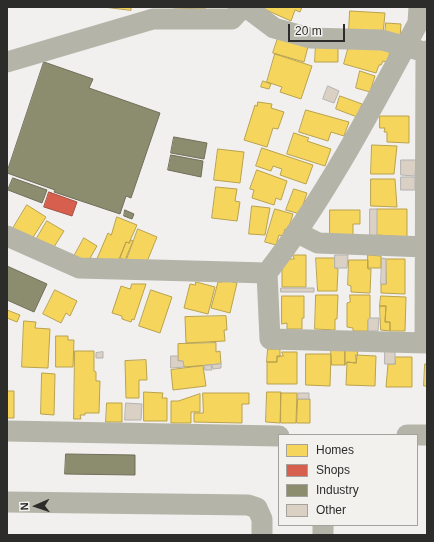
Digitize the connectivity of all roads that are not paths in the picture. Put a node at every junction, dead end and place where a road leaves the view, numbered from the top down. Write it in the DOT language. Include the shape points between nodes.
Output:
graph roads {
  1 [pos="245,7"];
  2 [pos="419,7"];
  3 [pos="152,13"];
  4 [pos="405,48"];
  5 [pos="426,51"];
  6 [pos="7,62"];
  7 [pos="296,232"];
  8 [pos="7,236"];
  9 [pos="426,247"];
  10 [pos="267,273"];
  11 [pos="426,343"];
  12 [pos="7,431"];
  13 [pos="278,436"];
  14 [pos="7,502"];
  15 [pos="262,535"];
  1 -- 3 [label="street" via="232,19"];
  1 -- 4 [label="street" via="274,28 310,38 382,40"];
  2 -- 4 [label="street" via="418,23"];
  3 -- 6 [label="street"];
  4 -- 5 [label="street"];
  4 -- 7 [label="street" via="363,125"];
  5 -- 9 [label="street"];
  7 -- 9 [label="street" via="318,243"];
  7 -- 10 [label="street"];
  8 -- 10 [label="street" via="79,268"];
  9 -- 11 [label="street"];
  10 -- 11 [label="street" via="270,339"];
  12 -- 13 [label="street"];
  14 -- 15 [label="street" via="248,505 257,508 262,519"];
}
